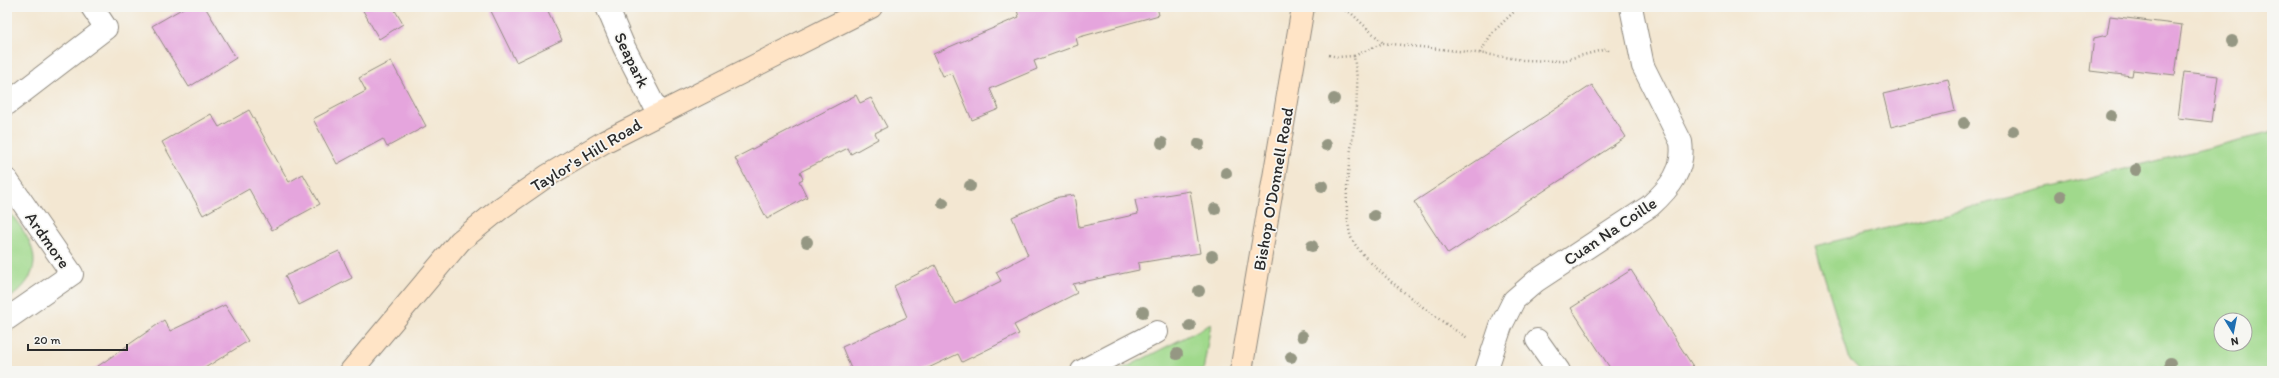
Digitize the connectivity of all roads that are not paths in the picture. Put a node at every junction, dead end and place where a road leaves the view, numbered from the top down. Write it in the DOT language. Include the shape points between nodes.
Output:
graph roads {
  1 [pos="92,7"];
  2 [pos="607,7"];
  3 [pos="871,7"];
  4 [pos="1303,7"];
  5 [pos="1631,7"];
  6 [pos="7,104"];
  7 [pos="658,113"];
  8 [pos="7,180"];
  9 [pos="7,319"];
  10 [pos="1157,332"];
  11 [pos="1537,340"];
  12 [pos="351,371"];
  13 [pos="1082,371"];
  14 [pos="1241,371"];
  15 [pos="1486,371"];
  16 [pos="1559,371"];
  1 -- 6 [label="street" via="106,28"];
  2 -- 7 [label="street, Seapark" via="624,47"];
  3 -- 7 [label="main road, Taylor's Hill Road"];
  4 -- 14 [label="main road, Bishop O'Donnell Road"];
  5 -- 15 [label="street, Cuan Na Coille" via="1643,66 1681,142 1683,153 1677,175 1650,206 1527,288 1514,300"];
  7 -- 12 [label="main road, Taylor's Hill Road" via="547,176 460,241"];
  8 -- 9 [label="street, Ardmore" via="72,274"];
  10 -- 13 [label="street"];
  11 -- 16 [label="street"];
}
